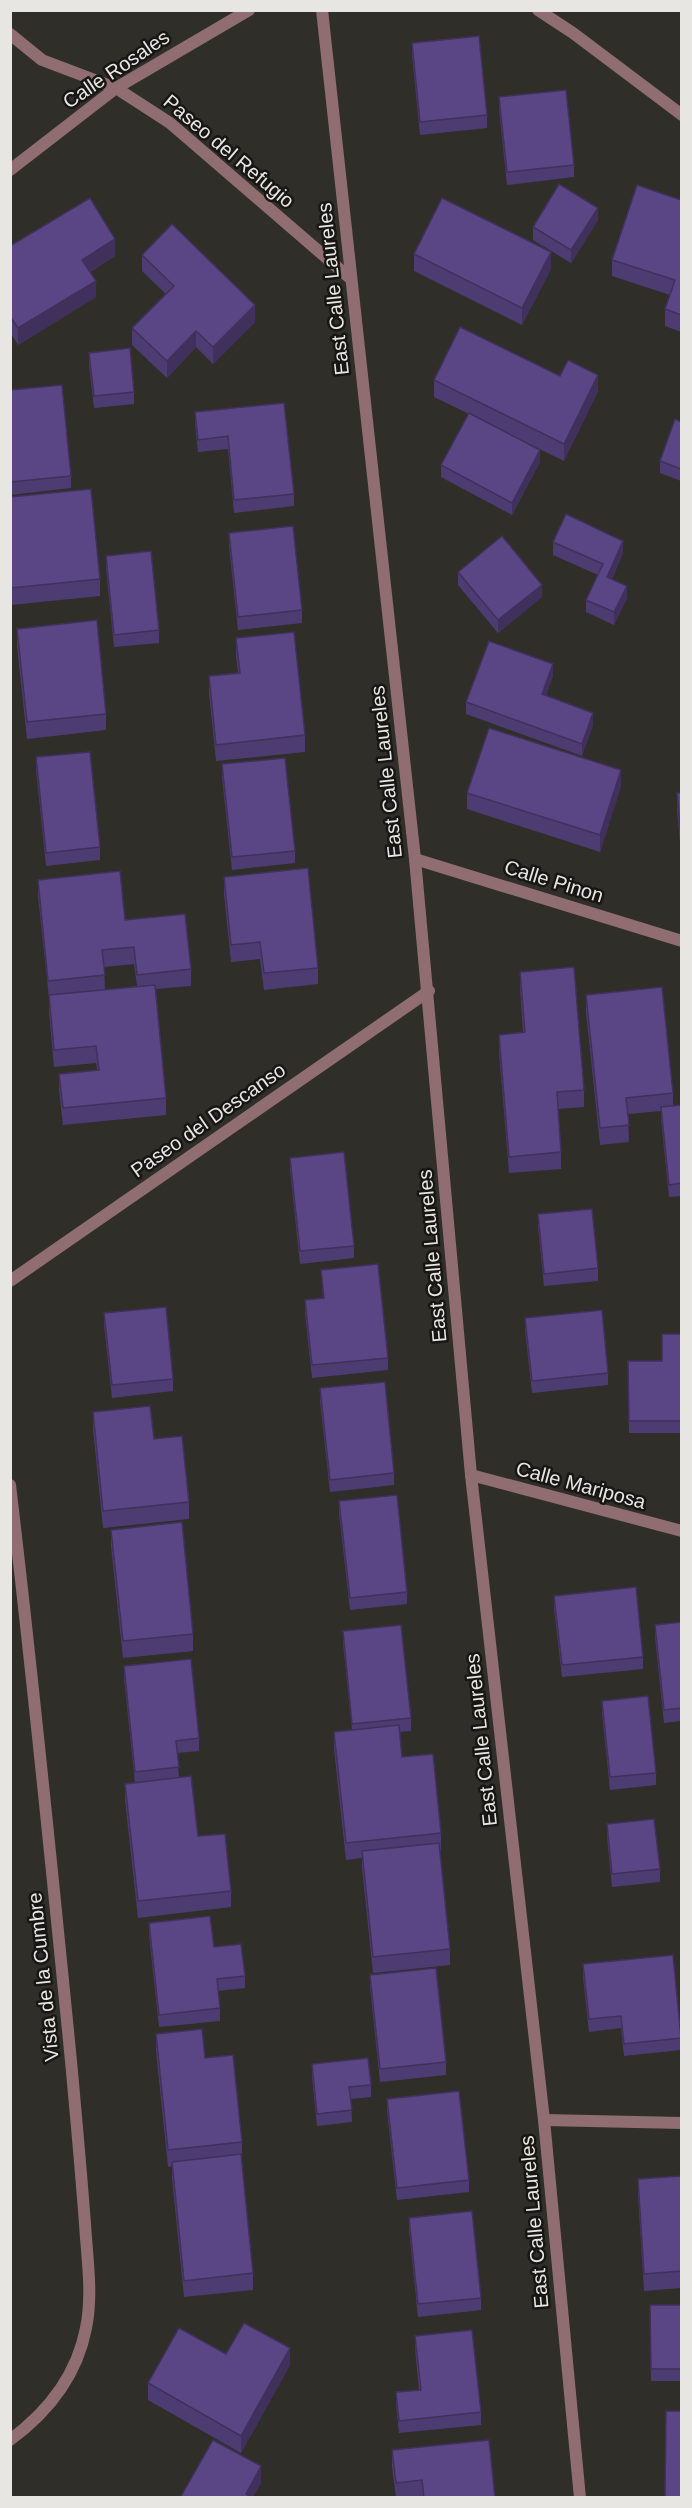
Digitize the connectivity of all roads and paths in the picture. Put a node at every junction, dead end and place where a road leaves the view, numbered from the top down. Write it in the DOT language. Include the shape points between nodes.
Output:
graph roads {
  1 [pos="249,10"];
  2 [pos="322,10"];
  3 [pos="538,10"];
  4 [pos="10,34"];
  5 [pos="116,88"];
  6 [pos="681,115"];
  7 [pos="10,170"];
  8 [pos="351,279"];
  9 [pos="415,859"];
  10 [pos="681,941"];
  11 [pos="429,991"];
  12 [pos="10,1281"];
  13 [pos="471,1475"];
  14 [pos="10,1485"];
  15 [pos="681,1531"];
  16 [pos="544,2120"];
  17 [pos="681,2123"];
  18 [pos="10,2440"];
  19 [pos="580,2498"];
  1 -- 5 [label="street, Calle Rosales"];
  2 -- 8 [label="street, East Calle Laureles"];
  3 -- 6 [label="street"];
  4 -- 5 [label="street, Paseo del Refugio" via="42,60"];
  5 -- 7 [label="street, Calle Rosales"];
  5 -- 8 [label="street, Paseo del Refugio" via="170,123"];
  8 -- 9 [label="street, East Calle Laureles"];
  9 -- 10 [label="street, Calle Pinon"];
  9 -- 11 [label="street, East Calle Laureles"];
  11 -- 12 [label="street, Paseo del Descanso"];
  11 -- 13 [label="street, East Calle Laureles"];
  13 -- 15 [label="street, Calle Mariposa"];
  13 -- 16 [label="street, East Calle Laureles"];
  14 -- 18 [label="street, Vista de la Cumbre" via="77,2127 90,2291 86,2328 75,2363 57,2396 32,2424"];
  16 -- 17 [label="street"];
  16 -- 19 [label="street, East Calle Laureles"];
}
